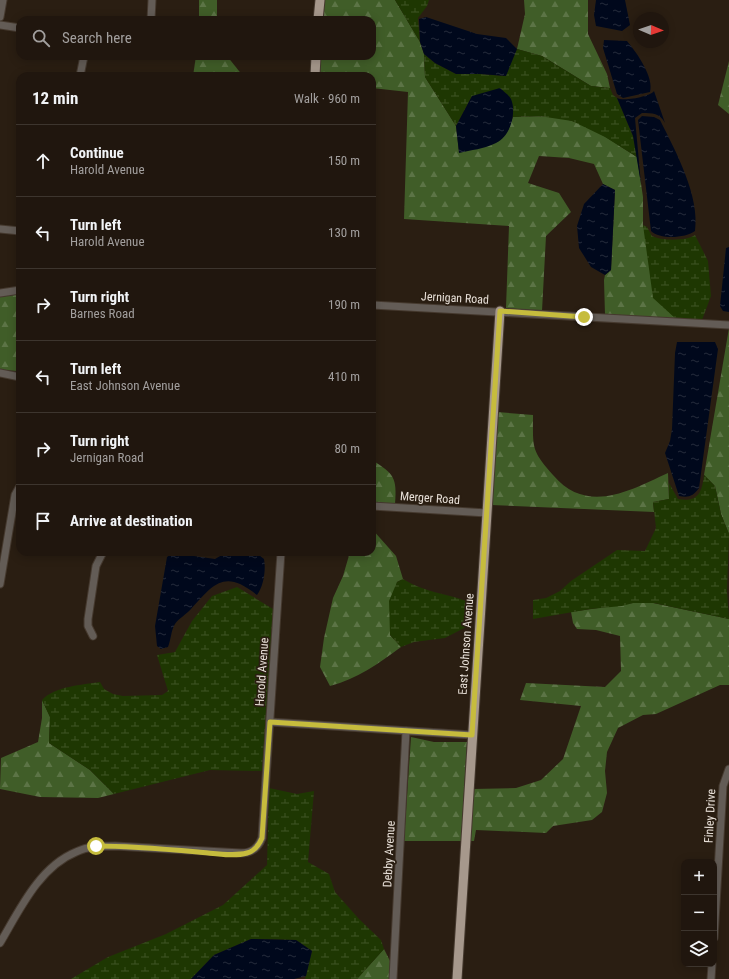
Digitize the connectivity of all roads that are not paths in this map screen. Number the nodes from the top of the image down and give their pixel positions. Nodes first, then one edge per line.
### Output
1 (3, 0) edge
2 (152, 0) edge
3 (320, 0) edge
4 (151, 16) edge
5 (318, 16) edge
6 (0, 17) edge
7 (0, 25) edge
8 (16, 27) edge
9 (83, 60) edge
10 (316, 60) edge
11 (81, 72) edge
12 (315, 72) edge
13 (0, 229) edge
14 (16, 231) edge
15 (16, 291) edge
16 (0, 293) edge
17 (376, 305) edge
18 (500, 311) junction
19 (729, 325) edge
20 (0, 374) edge
21 (16, 376) edge
22 (16, 493) edge
23 (376, 506) edge
24 (486, 513) junction
25 (101, 556) edge
26 (281, 556) edge
27 (0, 584) edge
28 (93, 636) dead end
29 (270, 722) junction
30 (406, 731) junction
31 (472, 735) junction
32 (729, 769) edge
33 (714, 931) edge
34 (0, 943) edge
35 (712, 967) edge
36 (393, 979) edge
37 (457, 979) edge
38 (711, 979) edge

1 - 6 street
2 - 4 street
3 - 5 main road
7 - 8 street
9 - 11 street
10 - 12 main road
13 - 14 street
15 - 16 street
17 - 18 street, Jernigan Road
18 - 19 street, Jernigan Road
18 - 24 main road, East Johnson Avenue
20 - 21 street
22 - 27 street
23 - 24 street, Merger Road
24 - 31 main road, East Johnson Avenue
25 - 28 street
26 - 29 street, Harold Avenue
29 - 30 street
29 - 34 street, Harold Avenue
30 - 31 street
30 - 36 street, Debby Avenue
31 - 37 main road, East Johnson Avenue
32 - 33 street, Finley Drive
35 - 38 street

